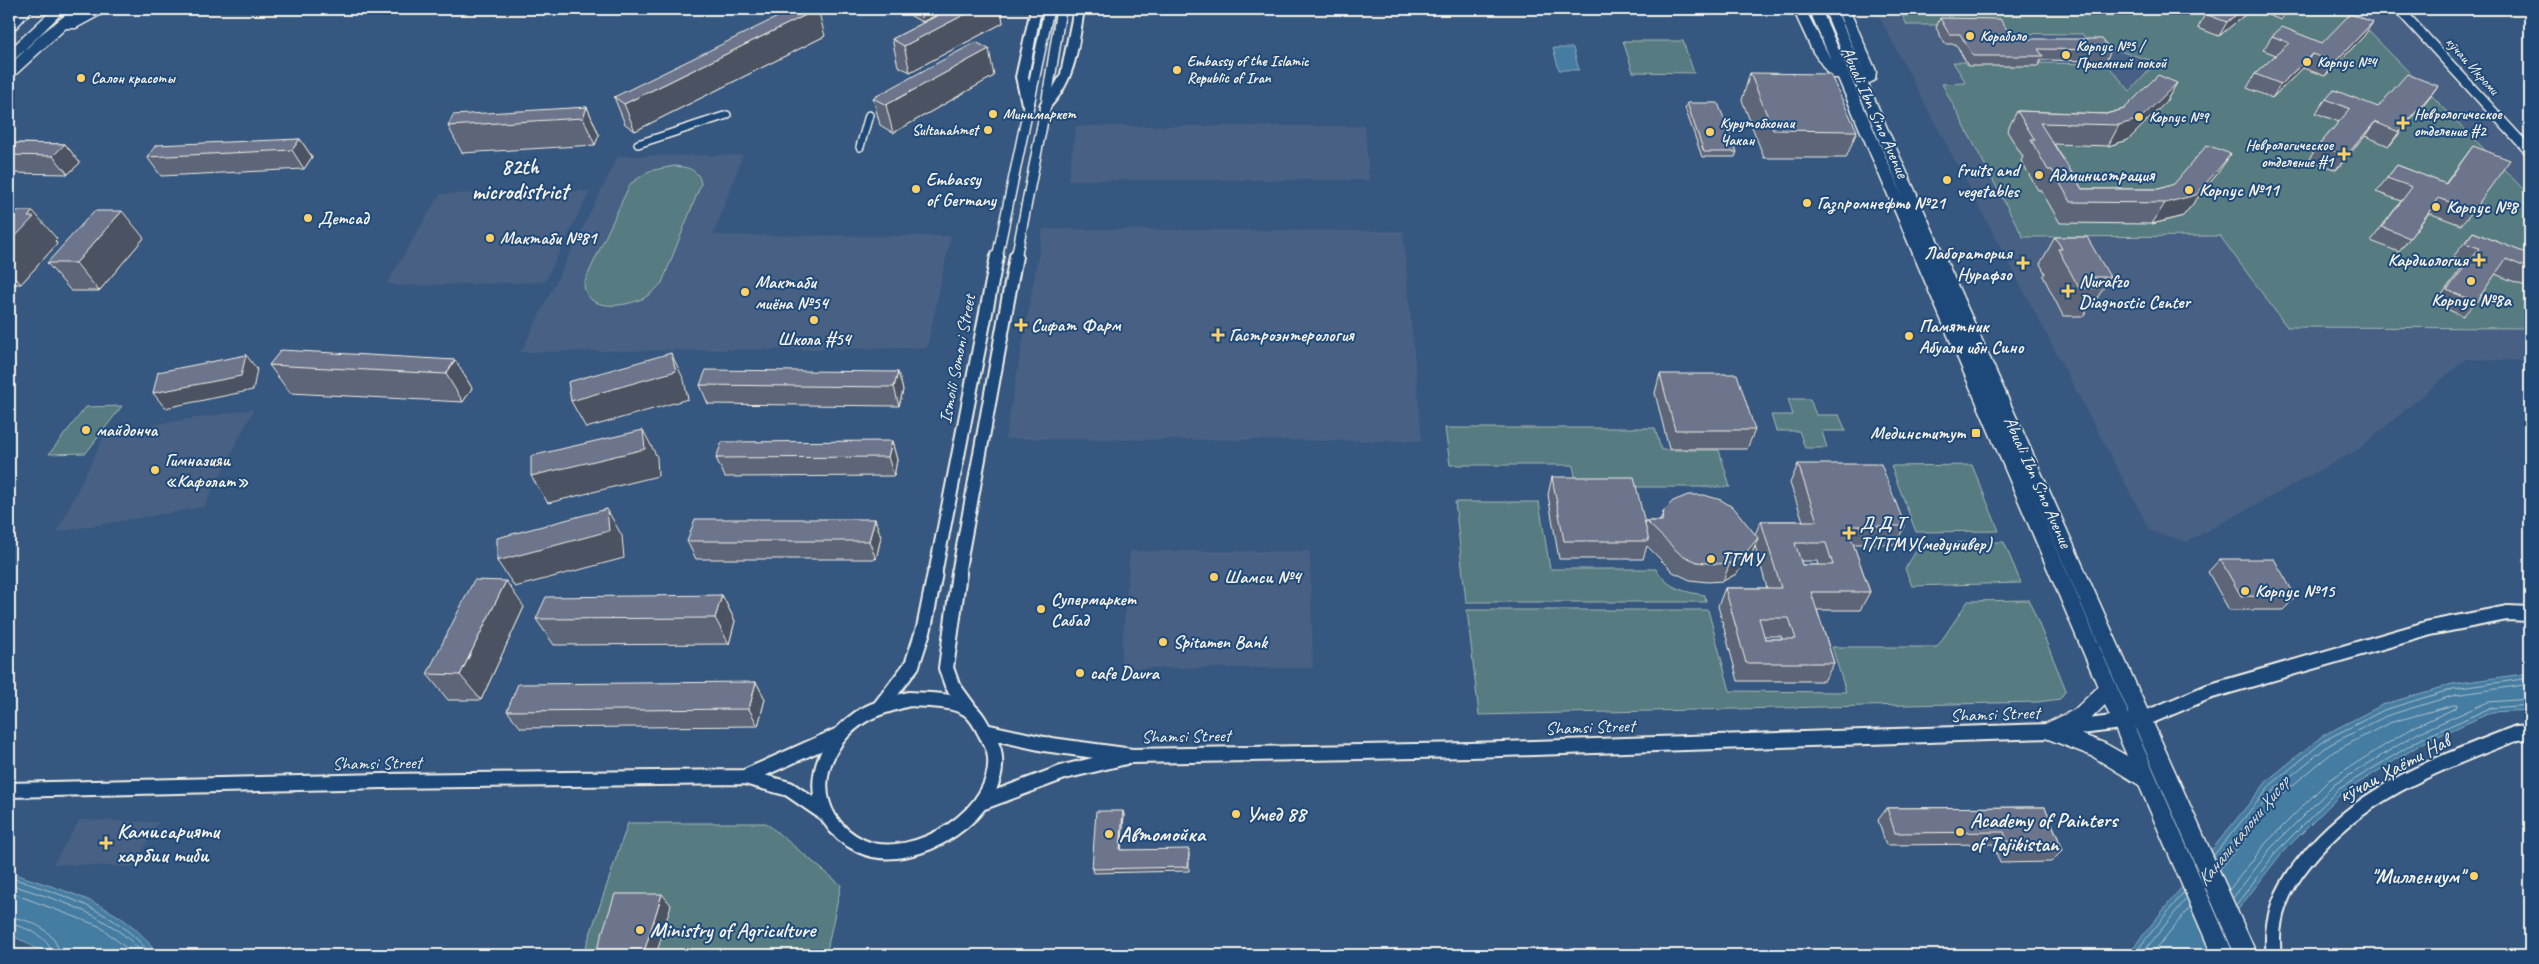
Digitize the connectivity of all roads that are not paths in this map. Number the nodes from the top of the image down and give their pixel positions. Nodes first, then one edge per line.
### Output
1 (26, 9) edge
2 (46, 9) edge
3 (60, 9) edge
4 (81, 9) edge
5 (104, 9) edge
6 (1036, 9) edge
7 (1049, 9) edge
8 (1062, 9) edge
9 (1079, 9) edge
10 (1799, 9) edge
11 (1815, 9) edge
12 (1830, 9) edge
13 (1843, 9) edge
14 (2399, 9) edge
15 (1045, 26) junction
16 (9, 27) edge
17 (1058, 27) junction
18 (46, 38) junction
19 (9, 43) edge
20 (9, 57) edge
21 (9, 73) edge
22 (1848, 89) junction
23 (1866, 90) junction
24 (1028, 104) junction
25 (1046, 105) junction
26 (727, 115) dead end
27 (869, 115) dead end
28 (638, 144) dead end
29 (2526, 144) edge
30 (860, 147) dead end
31 (2530, 152) edge
32 (1004, 217) junction
33 (1024, 217) junction
34 (2530, 614) edge
35 (2108, 689) junction
36 (880, 707) junction
37 (970, 710) junction
38 (2144, 719) junction
39 (2124, 723) junction
40 (985, 731) junction
41 (2050, 731) junction
42 (2530, 732) edge
43 (841, 734) junction
44 (1132, 756) junction
45 (745, 777) junction
46 (2151, 788) junction
47 (9, 790) edge
48 (981, 803) junction
49 (824, 813) junction
50 (2223, 955) edge
51 (2246, 955) edge
52 (2274, 955) edge

1 - 16 main road
2 - 19 main road
3 - 20 main road
4 - 18 main road
5 - 18 main road
6 - 24 street
7 - 15 street, Ismoili Somoni Street
8 - 17 street
9 - 25 street
10 - 22 main road
11 - 22 main road, Abuali Ibn Sino Avenue
12 - 23 main road, Abuali Ibn Sino Avenue
13 - 23 main road
14 - 29 street, кӯчаи Икроми
15 - 17 street
15 - 24 street, Ismoili Somoni Street
17 - 25 street
18 - 21 main road
22 - 35 main road, Abuali Ibn Sino Avenue
23 - 38 main road, Abuali Ibn Sino Avenue
24 - 32 street, Ismoili Somoni Street
25 - 33 street
26 - 28 street
27 - 30 street
29 - 31 street, кӯчаи Икроми
32 - 33 street
32 - 36 street, Ismoili Somoni Street
33 - 37 street
34 - 38 street, Shamsi Street
35 - 39 main road, Abuali Ibn Sino Avenue
35 - 41 main road
36 - 37 street, Shamsi Street
36 - 43 street, Shamsi Street
37 - 40 street, Shamsi Street
38 - 39 street, Shamsi Street
38 - 51 main road, Abuali Ibn Sino Avenue
39 - 41 street, Shamsi Street
39 - 46 main road, Abuali Ibn Sino Avenue
40 - 44 street, Shamsi Street
40 - 48 street, Shamsi Street
41 - 44 street, Shamsi Street
41 - 46 main road
42 - 52 street, кӯчаи Ҳаёти Нав
43 - 45 street, Shamsi Street
43 - 49 street, Shamsi Street
44 - 48 street, Shamsi Street
45 - 47 street, Shamsi Street
45 - 49 street, Shamsi Street
46 - 50 main road, Abuali Ibn Sino Avenue
48 - 49 street, Shamsi Street

